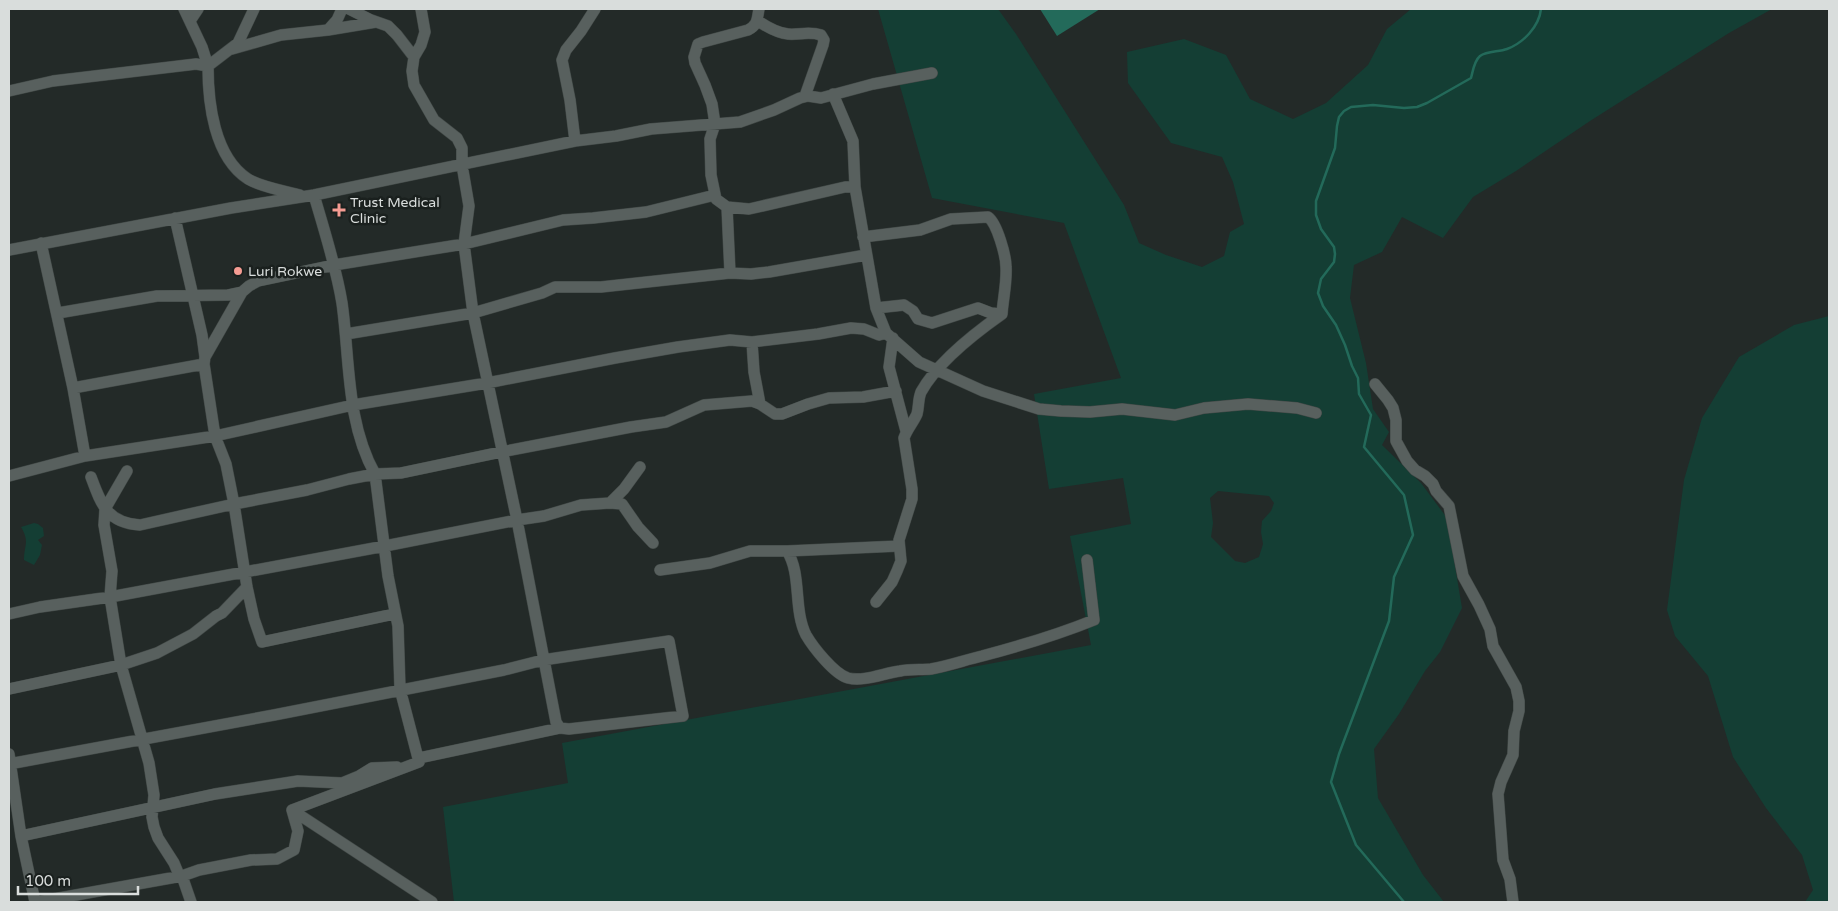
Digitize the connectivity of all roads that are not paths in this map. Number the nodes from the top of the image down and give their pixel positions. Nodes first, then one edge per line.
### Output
1 (184, 9) edge
2 (198, 9) edge
3 (254, 9) edge
4 (342, 9) edge
5 (350, 9) edge
6 (421, 9) edge
7 (595, 9) edge
8 (759, 9) edge
9 (190, 21) junction
10 (758, 21) junction
11 (376, 22) junction
12 (328, 30) junction
13 (230, 49) junction
14 (414, 57) junction
15 (208, 66) junction
16 (932, 73) dead end
17 (9, 91) edge
18 (833, 94) junction
19 (805, 96) junction
20 (715, 124) junction
21 (694, 126) junction
22 (710, 139) junction
23 (575, 141) junction
24 (462, 164) junction
25 (854, 187) junction
26 (715, 195) junction
27 (309, 196) junction
28 (727, 208) junction
29 (174, 218) junction
30 (863, 237) junction
31 (41, 244) junction
32 (464, 244) junction
33 (9, 250) edge
34 (866, 255) junction
35 (334, 265) junction
36 (730, 273) junction
37 (242, 292) junction
38 (192, 296) junction
39 (876, 308) junction
40 (58, 313) junction
41 (473, 313) junction
42 (1002, 314) junction
43 (346, 334) junction
44 (890, 335) junction
45 (752, 342) junction
46 (205, 361) junction
47 (936, 371) junction
48 (487, 383) junction
49 (1374, 384) dead end
50 (73, 388) junction
51 (896, 391) junction
52 (760, 404) junction
53 (353, 406) junction
54 (1316, 413) dead end
55 (906, 431) junction
56 (215, 436) junction
57 (501, 452) junction
58 (85, 456) junction
59 (640, 467) dead end
60 (127, 471) dead end
61 (375, 474) junction
62 (9, 476) edge
63 (92, 477) dead end
64 (610, 503) junction
65 (234, 504) junction
66 (105, 510) junction
67 (516, 520) junction
68 (653, 543) dead end
69 (385, 546) junction
70 (899, 546) junction
71 (787, 551) junction
72 (1087, 560) dead end
73 (660, 570) dead end
74 (245, 572) junction
75 (247, 587) junction
76 (110, 597) junction
77 (876, 602) dead end
78 (9, 614) edge
79 (394, 614) junction
80 (543, 660) junction
81 (121, 665) junction
82 (9, 689) edge
83 (400, 690) junction
84 (560, 728) junction
85 (143, 739) junction
86 (9, 760) edge
87 (419, 760) junction
88 (153, 806) junction
89 (292, 810) junction
90 (21, 836) junction
91 (182, 876) junction
92 (36, 902) edge
93 (191, 902) edge
94 (432, 902) edge
95 (1513, 902) edge

1 - 9 street
2 - 9 street
3 - 13 street
4 - 12 street
5 - 11 street
6 - 14 street
7 - 23 street
8 - 10 street
9 - 15 street
10 - 19 street
10 - 20 street
11 - 12 street
11 - 14 street
12 - 13 street
13 - 15 street
14 - 24 street
15 - 17 street
15 - 27 street
16 - 18 street
18 - 19 street
18 - 25 street
19 - 20 street
20 - 21 street
20 - 22 street
21 - 22 street
21 - 23 street
22 - 26 street
23 - 24 street
24 - 27 street
24 - 32 street
25 - 28 street
25 - 30 street
26 - 28 street
26 - 32 street
27 - 29 street
27 - 35 street
28 - 36 street
29 - 31 street
29 - 38 street
30 - 34 street
30 - 42 street
31 - 33 street
31 - 40 street
32 - 35 street
32 - 41 street
34 - 36 street
34 - 39 street
35 - 37 street
35 - 43 street
36 - 41 street
37 - 38 street
37 - 46 street
38 - 40 street
38 - 46 street
39 - 42 street
39 - 44 street
40 - 50 street
41 - 43 street
41 - 48 street
42 - 47 street
43 - 53 street
44 - 45 street
44 - 47 street
44 - 51 street
45 - 48 street
45 - 52 street
46 - 50 street
46 - 56 street
47 - 54 street
47 - 55 street
48 - 53 street
48 - 57 street
49 - 95 street
50 - 58 street
51 - 52 street
51 - 55 street
52 - 57 street
53 - 56 street
53 - 61 street
55 - 70 street
56 - 58 street
56 - 65 street
57 - 61 street
57 - 67 street
58 - 62 street
59 - 64 street
60 - 66 street
61 - 65 street
61 - 69 street
63 - 66 street
64 - 67 street
64 - 68 street
65 - 66 street
65 - 74 street
66 - 76 street
67 - 69 street
67 - 80 street
69 - 74 street
69 - 79 street
70 - 71 street
70 - 77 street
71 - 72 street
71 - 73 street
74 - 75 street
74 - 76 street
75 - 79 street
75 - 81 street
76 - 78 street
76 - 81 street
79 - 83 street
80 - 83 street
80 - 84 street
80 - 84 street
81 - 82 street
81 - 85 street
83 - 85 street
83 - 87 street
84 - 87 street
85 - 86 street
85 - 88 street
86 - 90 street
87 - 88 street
87 - 89 street
88 - 90 street
88 - 91 street
89 - 91 street
89 - 94 street
90 - 92 street
91 - 92 street
91 - 93 street

